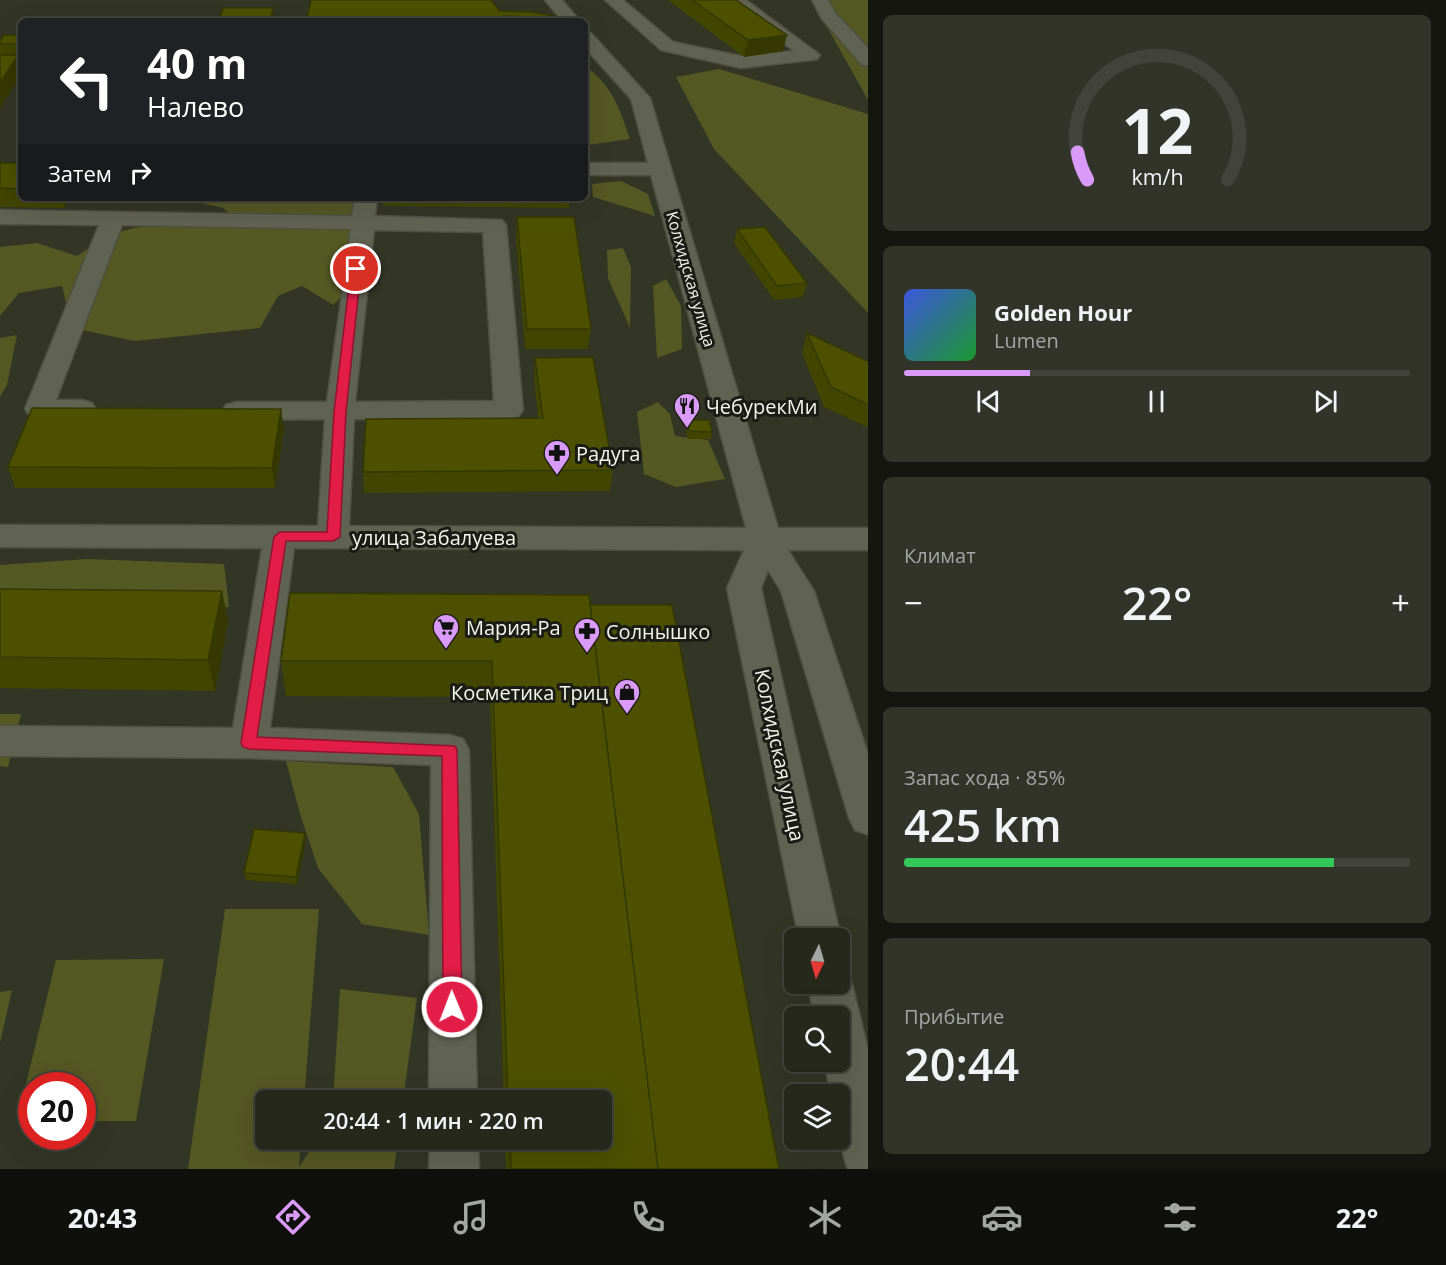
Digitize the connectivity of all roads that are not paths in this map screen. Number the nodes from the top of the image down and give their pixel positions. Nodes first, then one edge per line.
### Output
1 (553, 0) edge
2 (613, 0) edge
3 (735, 0) edge
4 (820, 0) edge
5 (568, 18) edge
6 (589, 46) edge
7 (868, 61) edge
8 (588, 169) edge
9 (660, 169) junction
10 (364, 210) edge
11 (0, 216) edge
12 (113, 218) junction
13 (109, 410) edge
14 (213, 411) edge
15 (340, 412) junction
16 (0, 536) edge
17 (280, 537) junction
18 (333, 537) junction
19 (765, 538) junction
20 (868, 539) edge
21 (0, 741) edge
22 (249, 743) junction
23 (859, 746) edge
24 (868, 818) edge
25 (818, 928) edge
26 (849, 1072) edge
27 (453, 1090) edge
28 (454, 1150) edge
29 (868, 1161) edge
30 (454, 1169) edge

1 - 5 street
2 - 3 street
4 - 7 street
6 - 9 street, Колхидская улица
8 - 9 street
9 - 19 street, Колхидская улица
10 - 12 street
10 - 15 street
10 - 15 street
11 - 12 street
12 - 13 street
14 - 15 street
15 - 18 street
16 - 17 street, улица Забалуева
17 - 18 street, улица Забалуева
17 - 22 street
18 - 19 street, улица Забалуева
19 - 20 street, улица Забалуева
19 - 23 street, Колхидская улица
19 - 25 street, Колхидская улица
21 - 22 street
22 - 27 street
23 - 24 street, Колхидская улица
26 - 29 street
28 - 30 street

